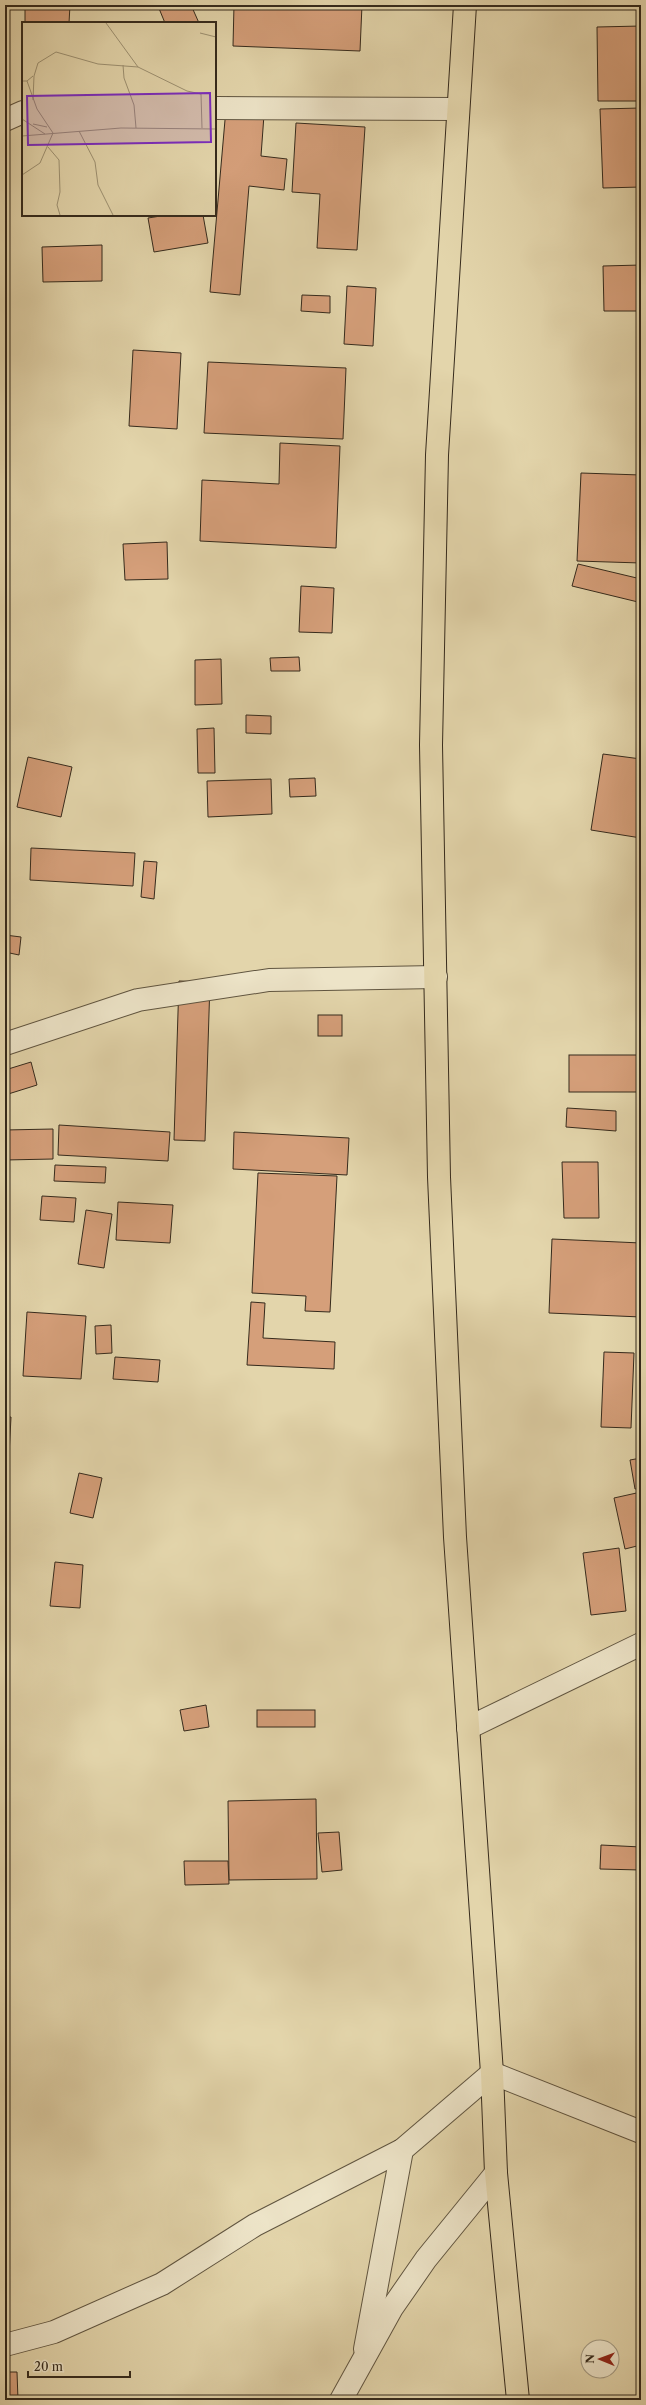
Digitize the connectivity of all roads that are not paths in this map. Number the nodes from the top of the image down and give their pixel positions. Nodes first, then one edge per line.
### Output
1 (465, 5) edge
2 (216, 108) edge
3 (457, 109) junction
4 (22, 112) edge
5 (5, 120) edge
6 (436, 977) junction
7 (5, 1044) edge
8 (641, 1644) edge
9 (468, 1728) junction
10 (492, 2073) junction
11 (641, 2132) edge
12 (402, 2150) junction
13 (496, 2173) junction
14 (5, 2331) edge
15 (54, 2332) junction
16 (5, 2345) edge
17 (363, 2364) junction
18 (341, 2400) edge
19 (518, 2400) edge

1 - 3 main road
2 - 3 street
3 - 6 main road
4 - 5 street
6 - 7 street
6 - 9 main road
8 - 9 street
9 - 10 main road
10 - 11 street
10 - 12 street
10 - 13 main road
12 - 15 street
12 - 17 street
13 - 17 street
13 - 19 main road
14 - 15 street
15 - 16 street
17 - 18 street

